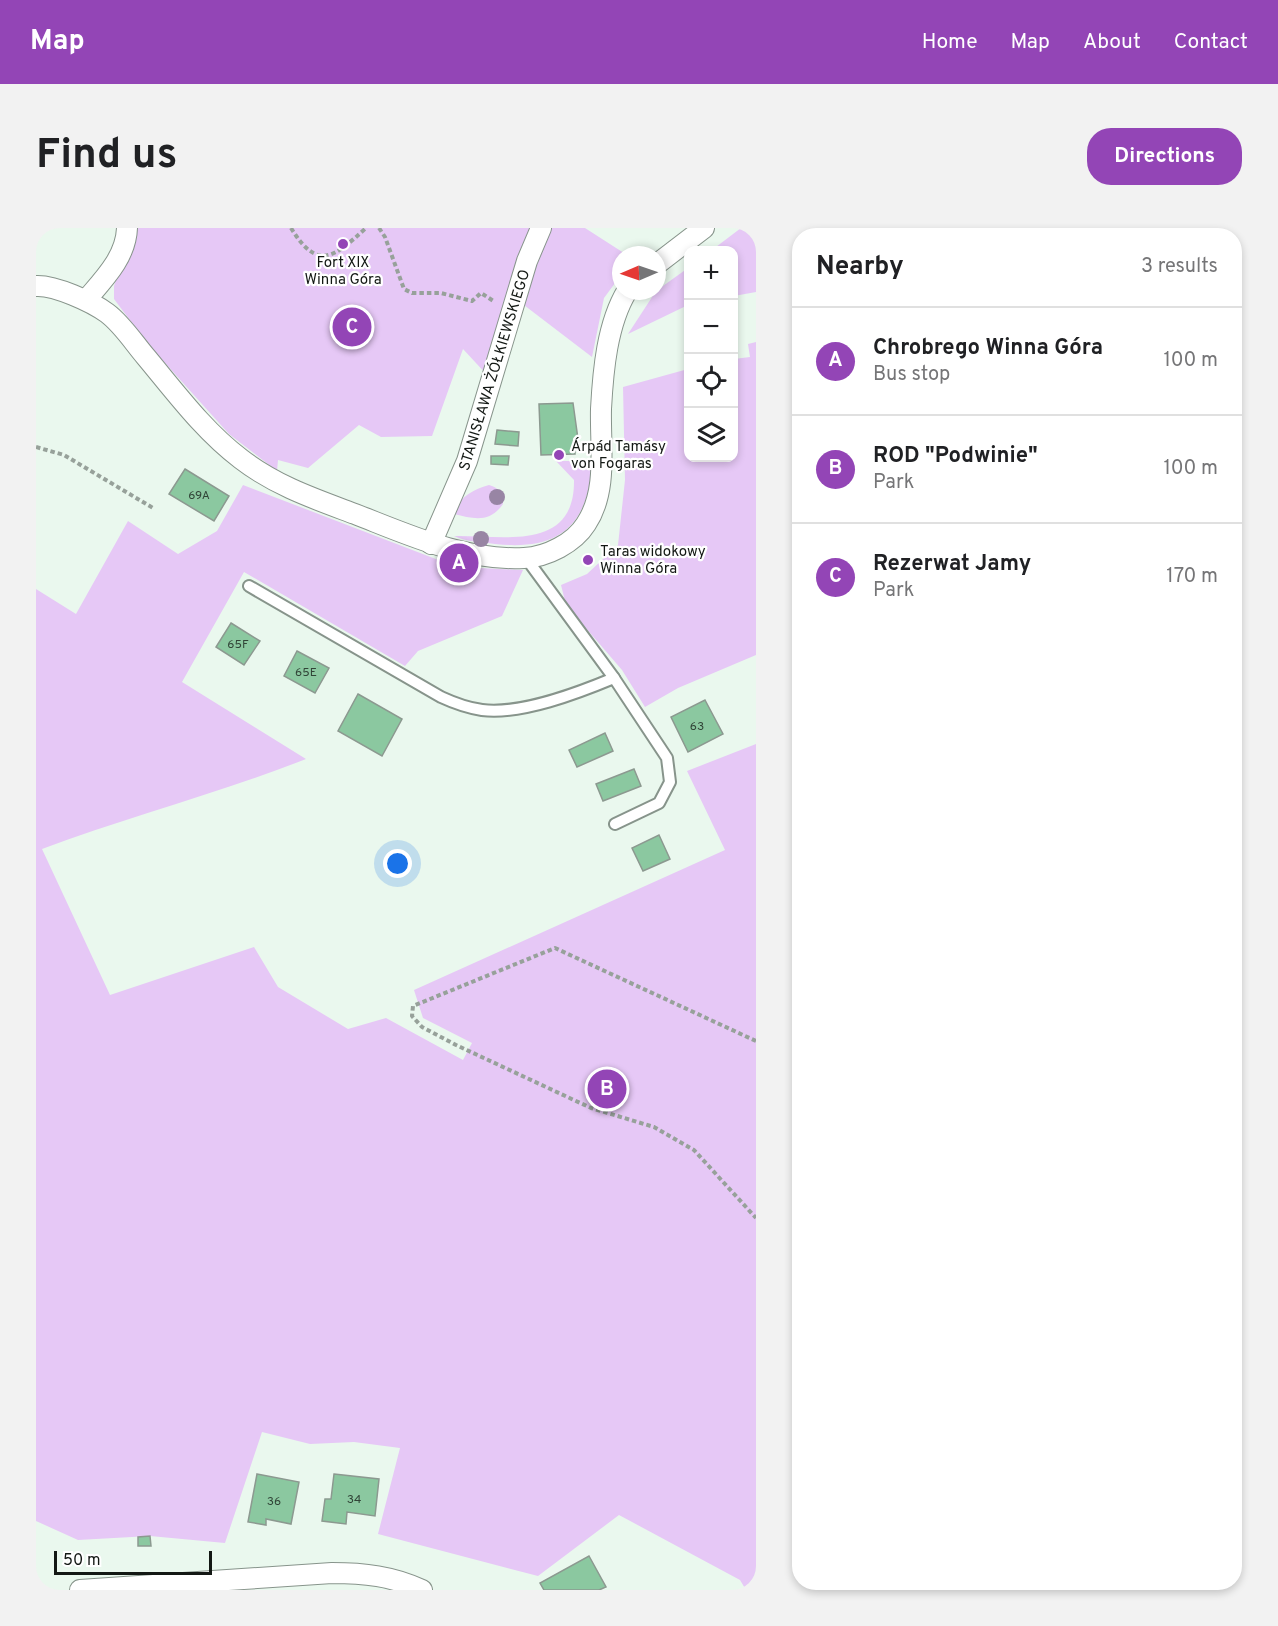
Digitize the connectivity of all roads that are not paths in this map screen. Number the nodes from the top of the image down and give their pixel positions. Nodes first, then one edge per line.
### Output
1 (127, 228) edge
2 (541, 228) edge
3 (704, 228) edge
4 (666, 257) edge
5 (36, 286) edge
6 (86, 300) junction
7 (621, 300) edge
8 (431, 544) junction
9 (526, 558) junction
10 (249, 586) dead end
11 (614, 678) junction
12 (615, 824) dead end
13 (331, 1581) edge
14 (80, 1590) edge
15 (422, 1590) edge

1 - 6 street
2 - 8 street, STANISŁAWA ŻÓŁKIEWSKIEGO
3 - 4 street
5 - 6 street
6 - 8 street
7 - 9 street
8 - 9 street
9 - 11 lane
10 - 11 lane
11 - 12 lane
13 - 14 street
13 - 15 street

